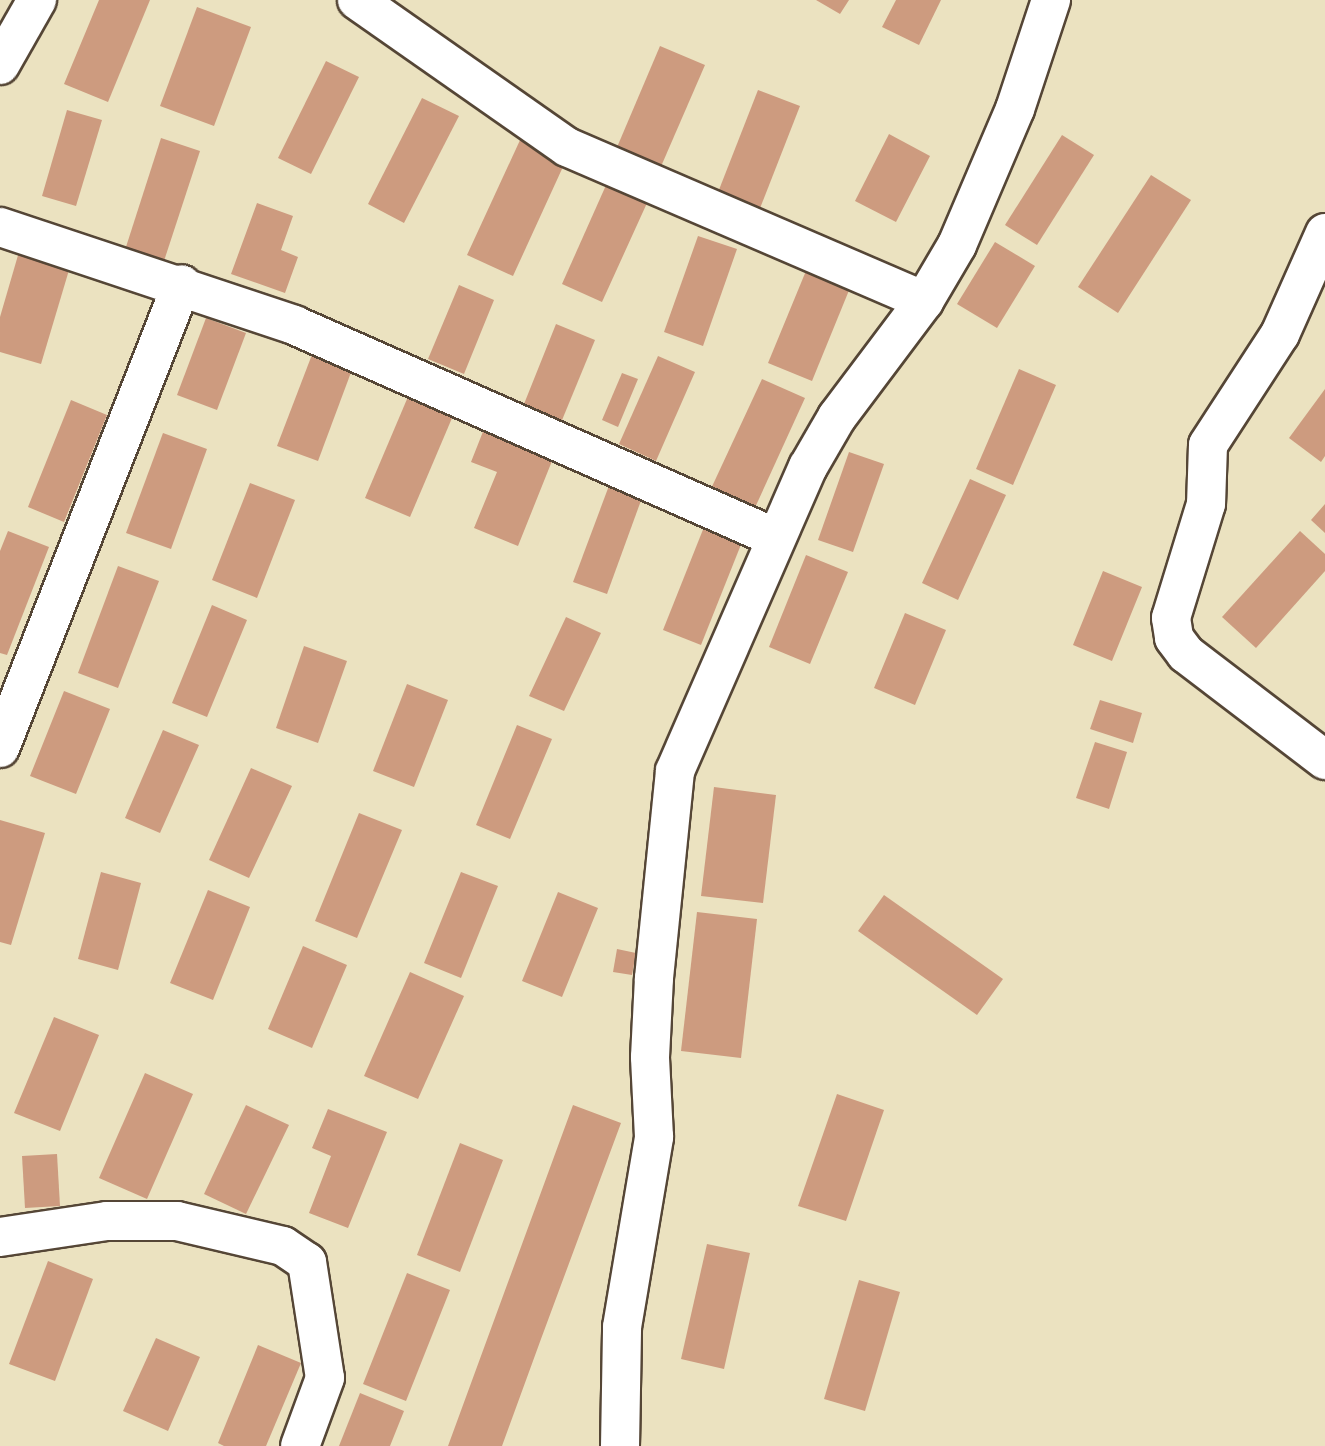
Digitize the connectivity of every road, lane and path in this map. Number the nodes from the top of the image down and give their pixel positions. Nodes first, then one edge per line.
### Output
1 (37, 0) edge
2 (357, 0) edge
3 (1051, 0) edge
4 (0, 65) edge
5 (0, 227) edge
6 (1325, 233) edge
7 (182, 284) junction
8 (924, 301) junction
9 (776, 538) junction
10 (0, 748) edge
11 (1325, 760) edge
12 (0, 1237) edge
13 (300, 1446) edge
14 (620, 1446) edge

1 - 4 street
2 - 8 street
3 - 8 street
5 - 7 street
6 - 11 street
7 - 9 street
7 - 10 street
8 - 9 street
9 - 14 street
12 - 13 street

